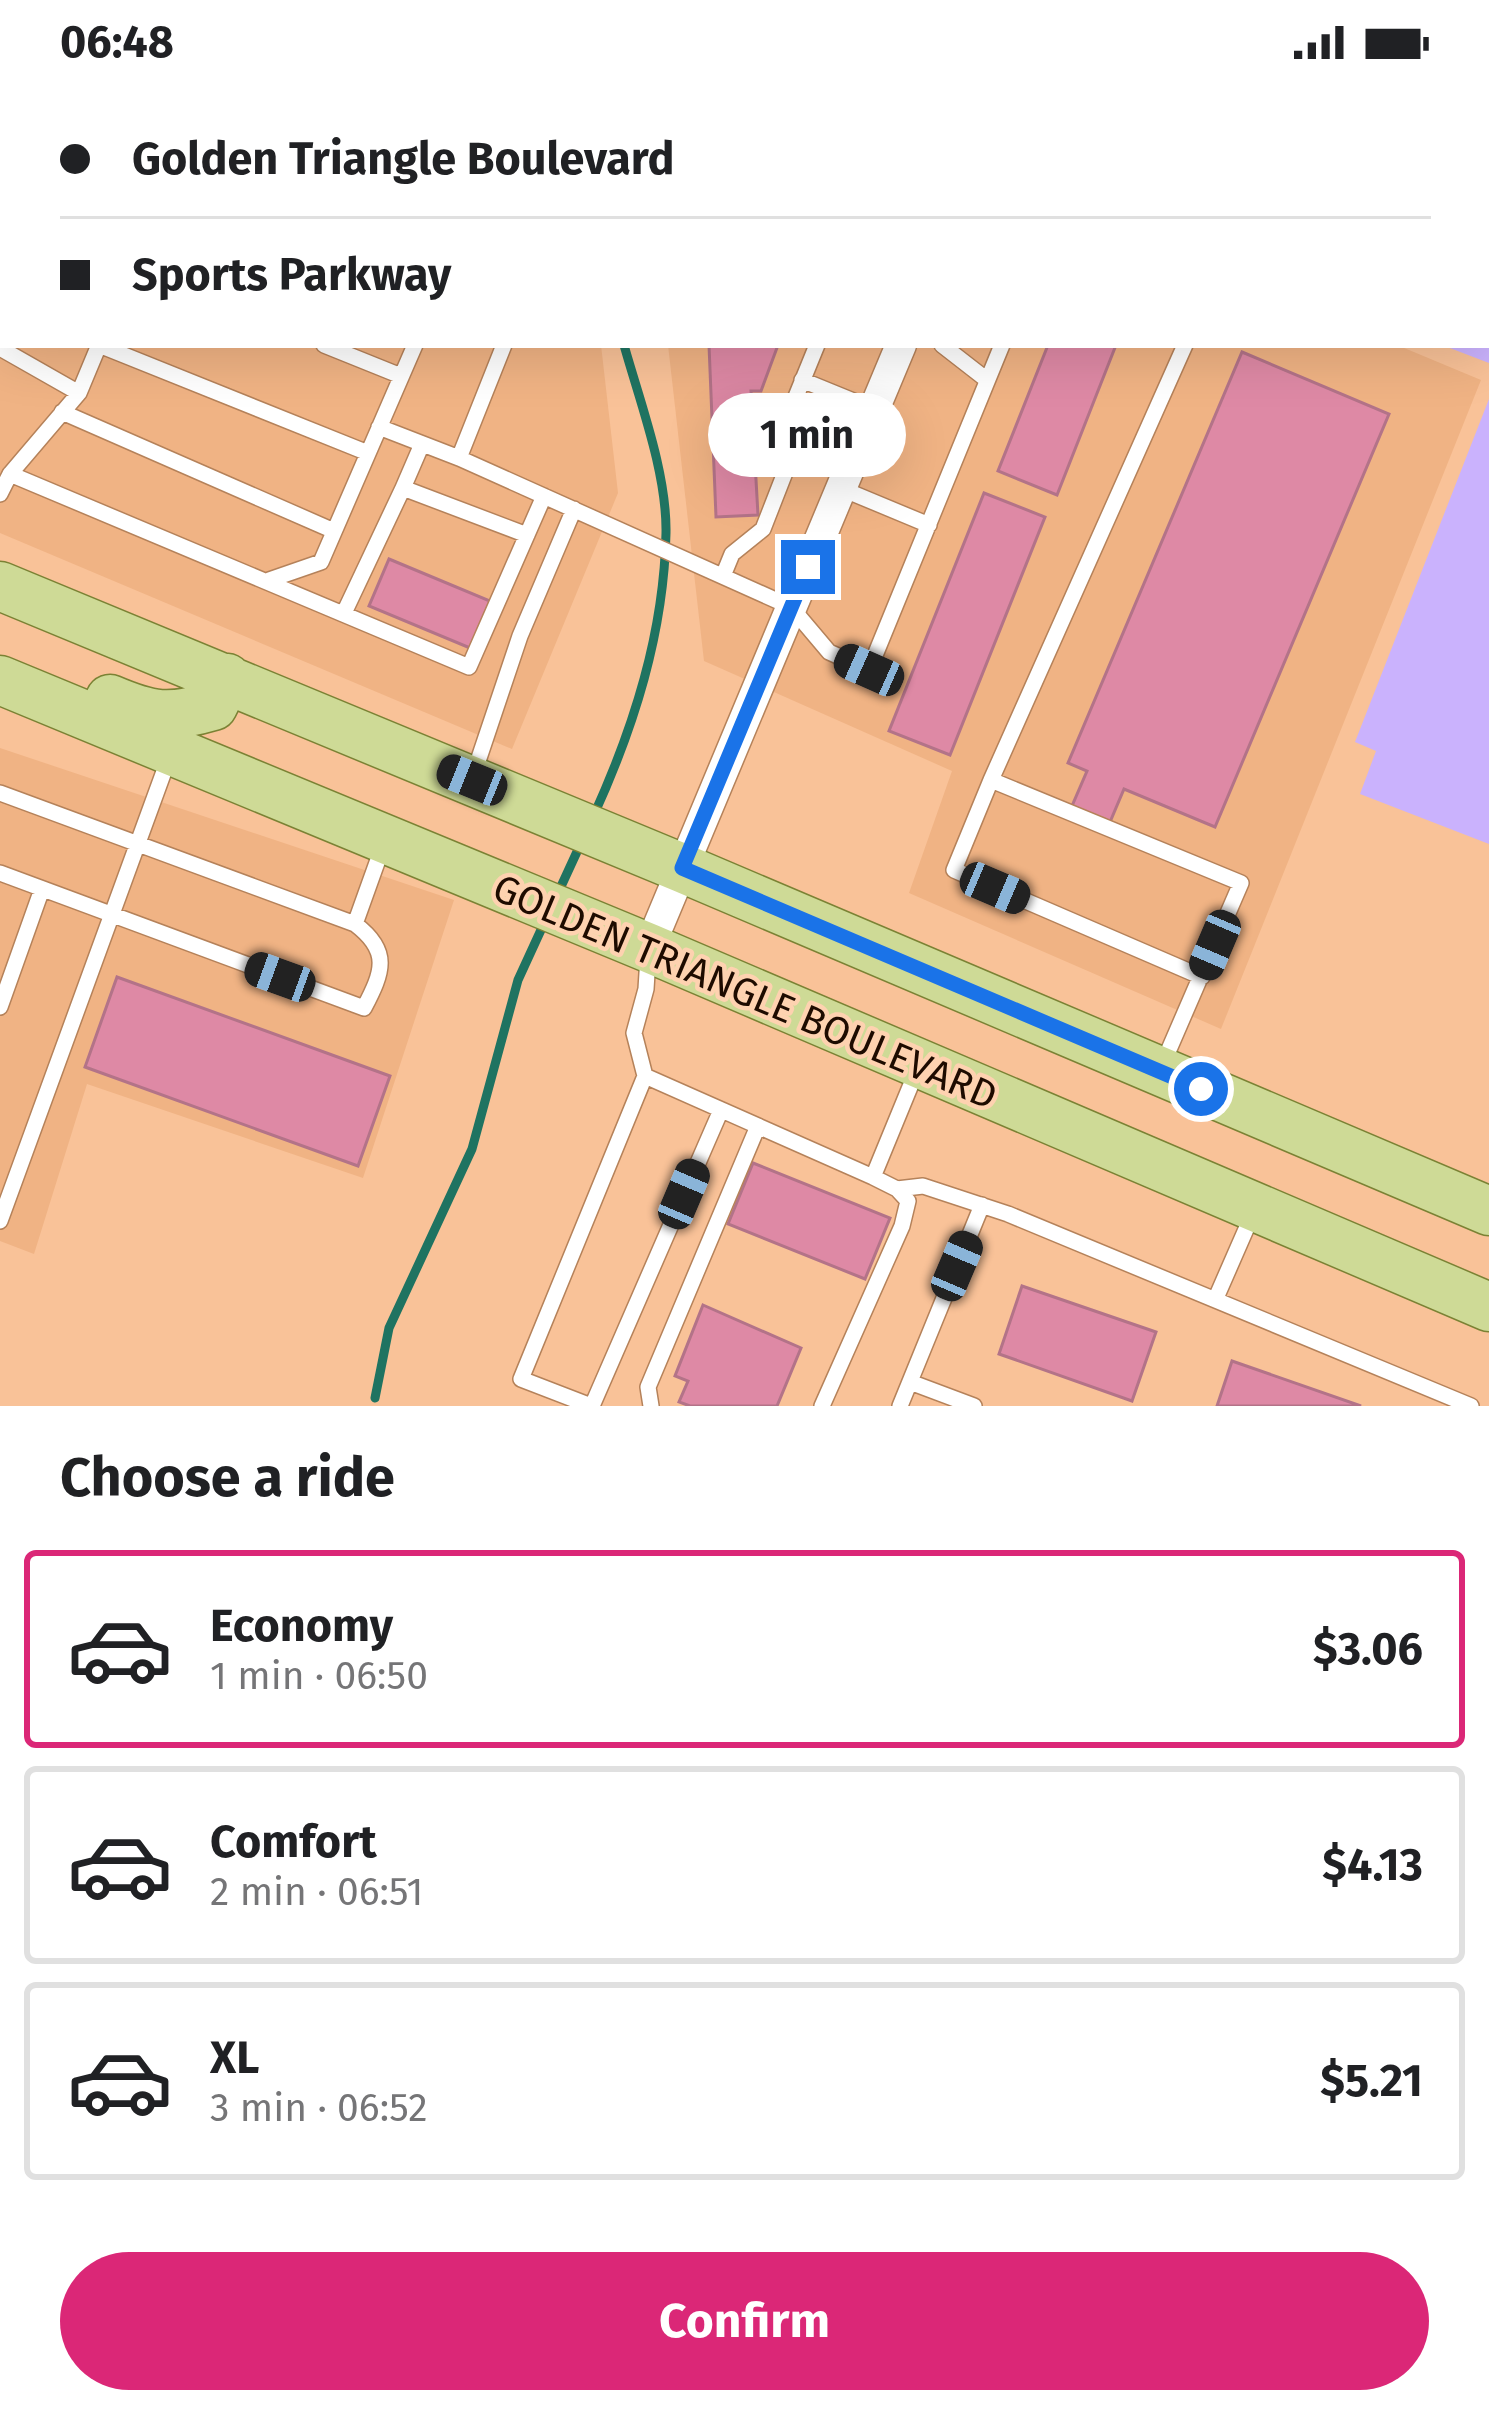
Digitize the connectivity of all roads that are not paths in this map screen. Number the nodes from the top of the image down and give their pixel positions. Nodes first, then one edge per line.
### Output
1 (0, 348) edge
2 (98, 348) edge
3 (106, 348) edge
4 (331, 348) edge
5 (414, 348) edge
6 (503, 348) edge
7 (816, 348) edge
8 (900, 348) edge
9 (946, 348) edge
10 (1001, 348) edge
11 (1184, 348) edge
12 (401, 376) junction
13 (802, 380) junction
14 (987, 380) junction
15 (79, 392) junction
16 (873, 409) junction
17 (62, 412) junction
18 (379, 427) junction
19 (422, 444) junction
20 (368, 453) junction
21 (459, 458) junction
22 (10, 474) junction
23 (403, 488) junction
24 (840, 488) junction
25 (0, 494) edge
26 (544, 496) junction
27 (574, 509) junction
28 (929, 525) junction
29 (334, 530) junction
30 (527, 535) junction
31 (723, 576) junction
32 (269, 580) junction
33 (0, 586) edge
34 (791, 607) junction
35 (344, 613) junction
36 (0, 653) edge
37 (227, 678) junction
38 (0, 680) edge
39 (171, 752) junction
40 (472, 780) junction
41 (991, 781) junction
42 (0, 793) edge
43 (385, 840) junction
44 (137, 844) junction
45 (664, 861) junction
46 (0, 873) edge
47 (42, 889) junction
48 (111, 915) junction
49 (356, 924) junction
50 (628, 940) junction
51 (1202, 976) junction
52 (0, 1007) edge
53 (920, 1064) junction
54 (1160, 1071) junction
55 (645, 1076) junction
56 (721, 1110) junction
57 (758, 1126) junction
58 (873, 1177) junction
59 (897, 1189) junction
60 (982, 1205) junction
61 (1255, 1208) junction
62 (1489, 1211) edge
63 (0, 1221) edge
64 (1216, 1298) junction
65 (1489, 1306) edge
66 (910, 1382) junction
67 (592, 1406) edge
68 (651, 1406) edge
69 (822, 1406) edge
70 (900, 1406) edge
71 (974, 1406) edge
72 (1471, 1406) edge

1 - 15 lane
2 - 15 lane
3 - 20 lane
4 - 12 lane
5 - 12 lane
6 - 21 lane
7 - 13 lane
8 - 16 street
9 - 14 lane
10 - 14 lane
11 - 41 lane
12 - 18 lane
13 - 16 lane
13 - 31 lane
14 - 28 lane
15 - 17 lane
16 - 24 street
17 - 22 lane
17 - 29 lane
18 - 19 lane
18 - 20 lane
19 - 21 lane
19 - 23 lane
20 - 29 lane
21 - 26 lane
22 - 25 lane
22 - 32 lane
23 - 30 lane
23 - 35 lane
24 - 28 lane
24 - 34 street
26 - 27 lane
26 - 30 lane
27 - 31 lane
27 - 40 lane
28 - 34 lane
29 - 32 lane
30 - 35 lane
31 - 34 lane
32 - 35 lane
33 - 37 main road
34 - 45 street
36 - 37 main road
37 - 40 main road
38 - 39 main road, GOLDEN TRIANGLE BOULEVARD
39 - 43 main road, GOLDEN TRIANGLE BOULEVARD
39 - 44 lane
40 - 45 main road
41 - 51 lane
41 - 51 lane
42 - 44 lane
43 - 49 lane
43 - 50 main road, GOLDEN TRIANGLE BOULEVARD
44 - 48 lane
44 - 49 lane
45 - 50 street
45 - 54 main road
46 - 47 lane
47 - 48 lane
47 - 52 lane
48 - 49 lane
48 - 63 lane
50 - 53 main road, GOLDEN TRIANGLE BOULEVARD
50 - 55 lane
51 - 54 lane
53 - 58 lane
53 - 61 main road, GOLDEN TRIANGLE BOULEVARD
54 - 62 main road
55 - 56 lane
55 - 67 lane
56 - 57 lane
56 - 67 lane
57 - 58 lane
57 - 68 lane
58 - 59 lane
59 - 60 lane
59 - 69 lane
60 - 64 lane
60 - 66 lane
61 - 64 lane
61 - 65 main road, GOLDEN TRIANGLE BOULEVARD
64 - 72 lane
66 - 70 lane
66 - 71 lane

